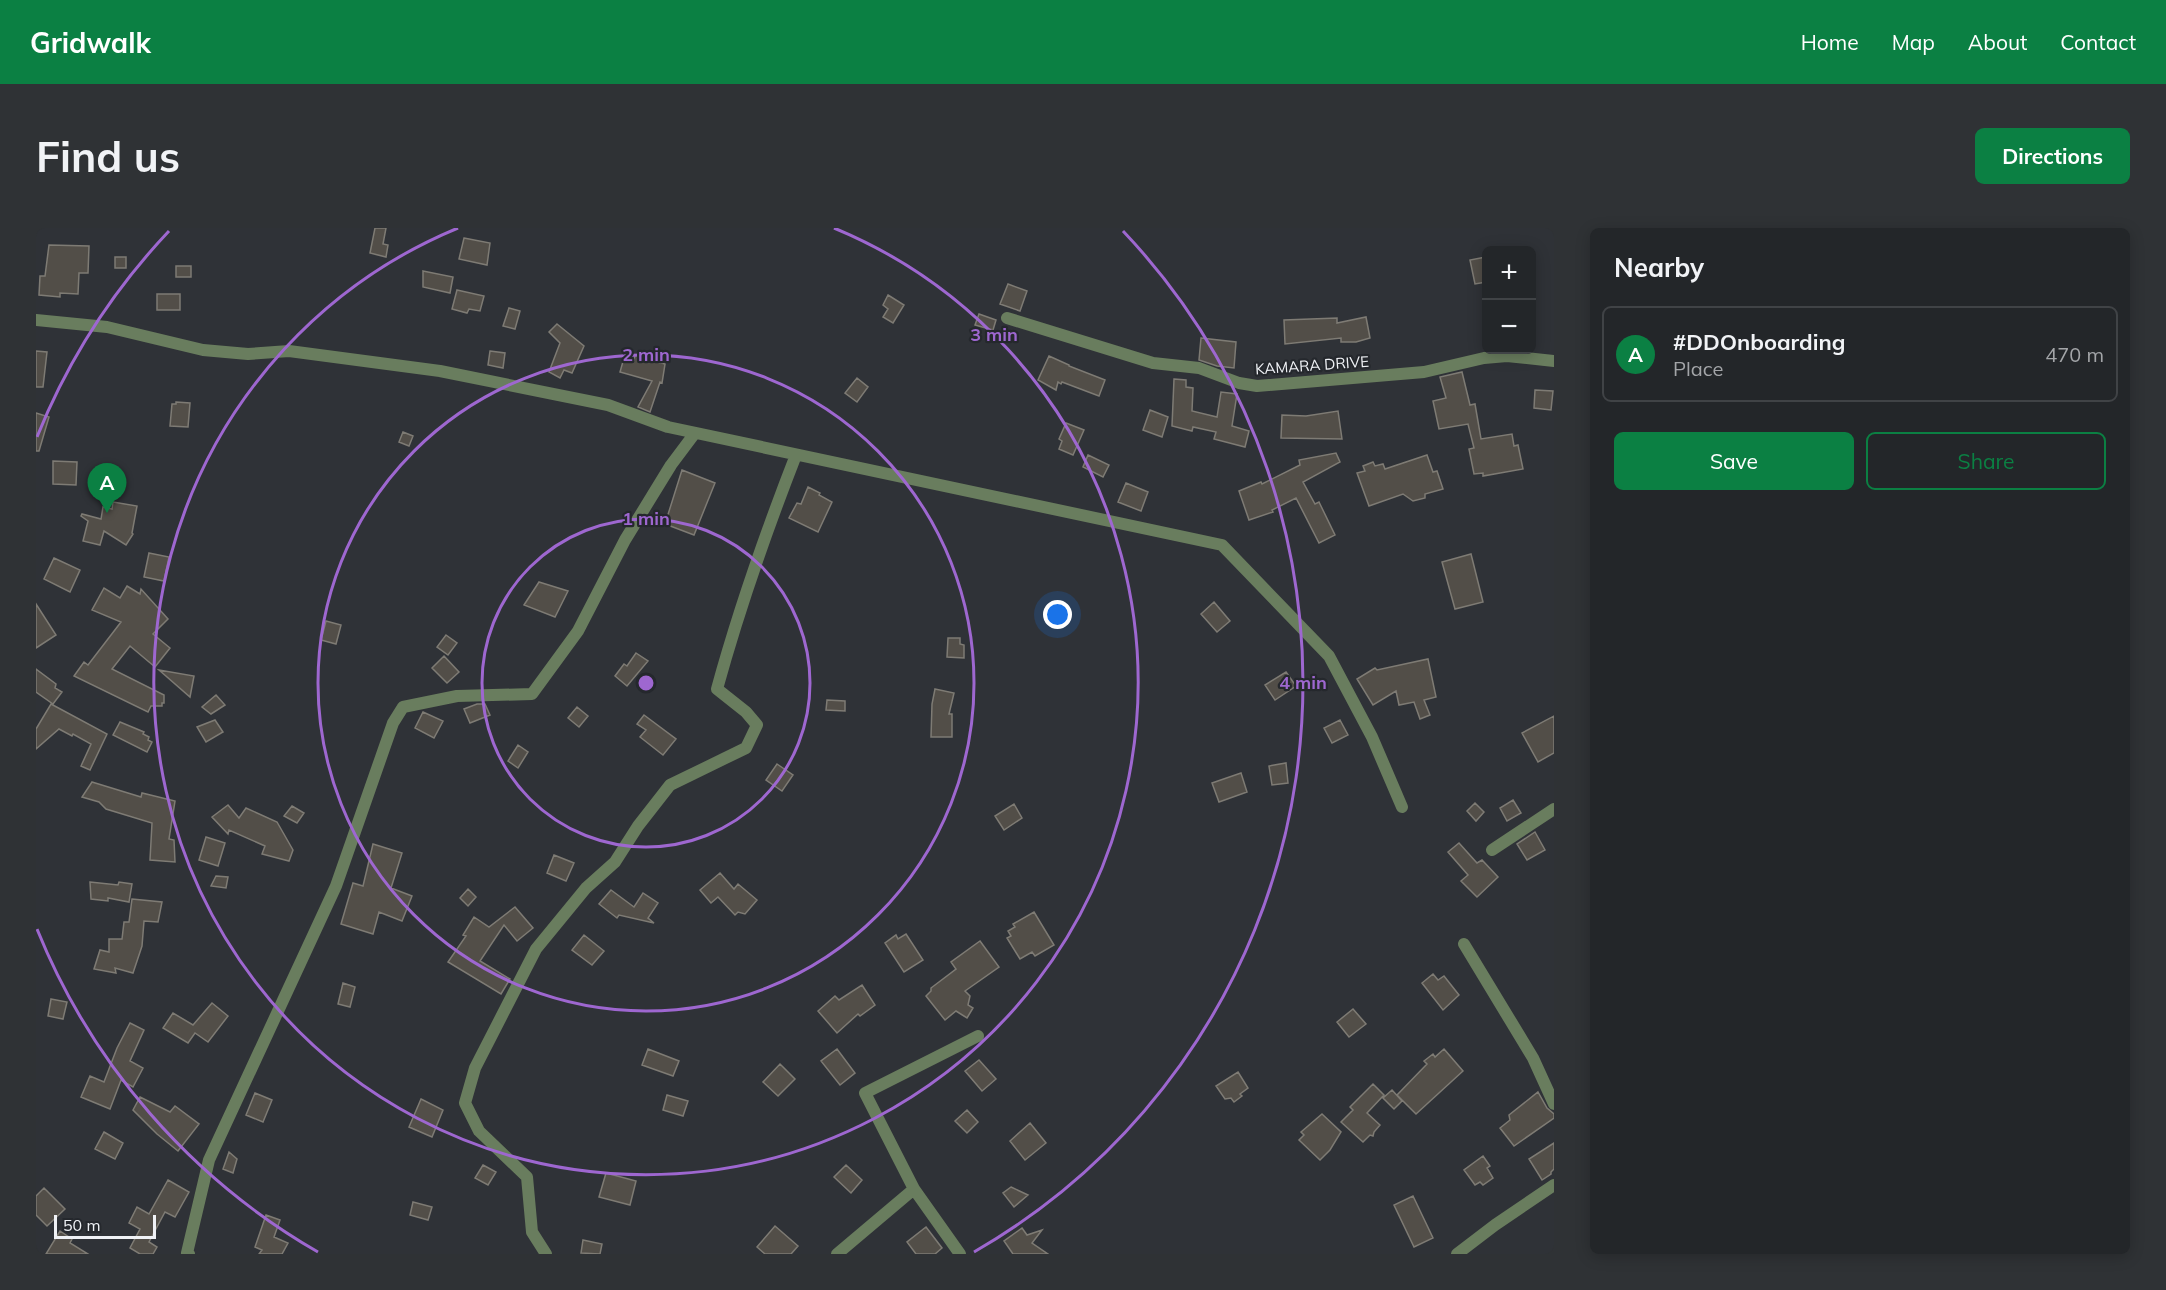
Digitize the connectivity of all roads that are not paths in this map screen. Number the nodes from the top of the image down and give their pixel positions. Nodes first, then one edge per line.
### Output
1 (1007, 318) dead end
2 (36, 320) edge
3 (1554, 361) edge
4 (695, 433) junction
5 (796, 455) junction
6 (1402, 807) dead end
7 (1554, 809) edge
8 (1492, 850) dead end
9 (1464, 944) dead end
10 (978, 1036) dead end
11 (1554, 1104) edge
12 (1554, 1185) edge
13 (914, 1189) junction
14 (189, 1254) edge
15 (546, 1254) edge
16 (837, 1254) edge
17 (960, 1254) edge
18 (1457, 1254) edge

1 - 3 street, KAMARA DRIVE
2 - 4 street
4 - 5 street
4 - 14 street
5 - 6 street
5 - 15 street
7 - 8 street
9 - 11 street
10 - 13 street
12 - 18 street
13 - 16 street
13 - 17 street

